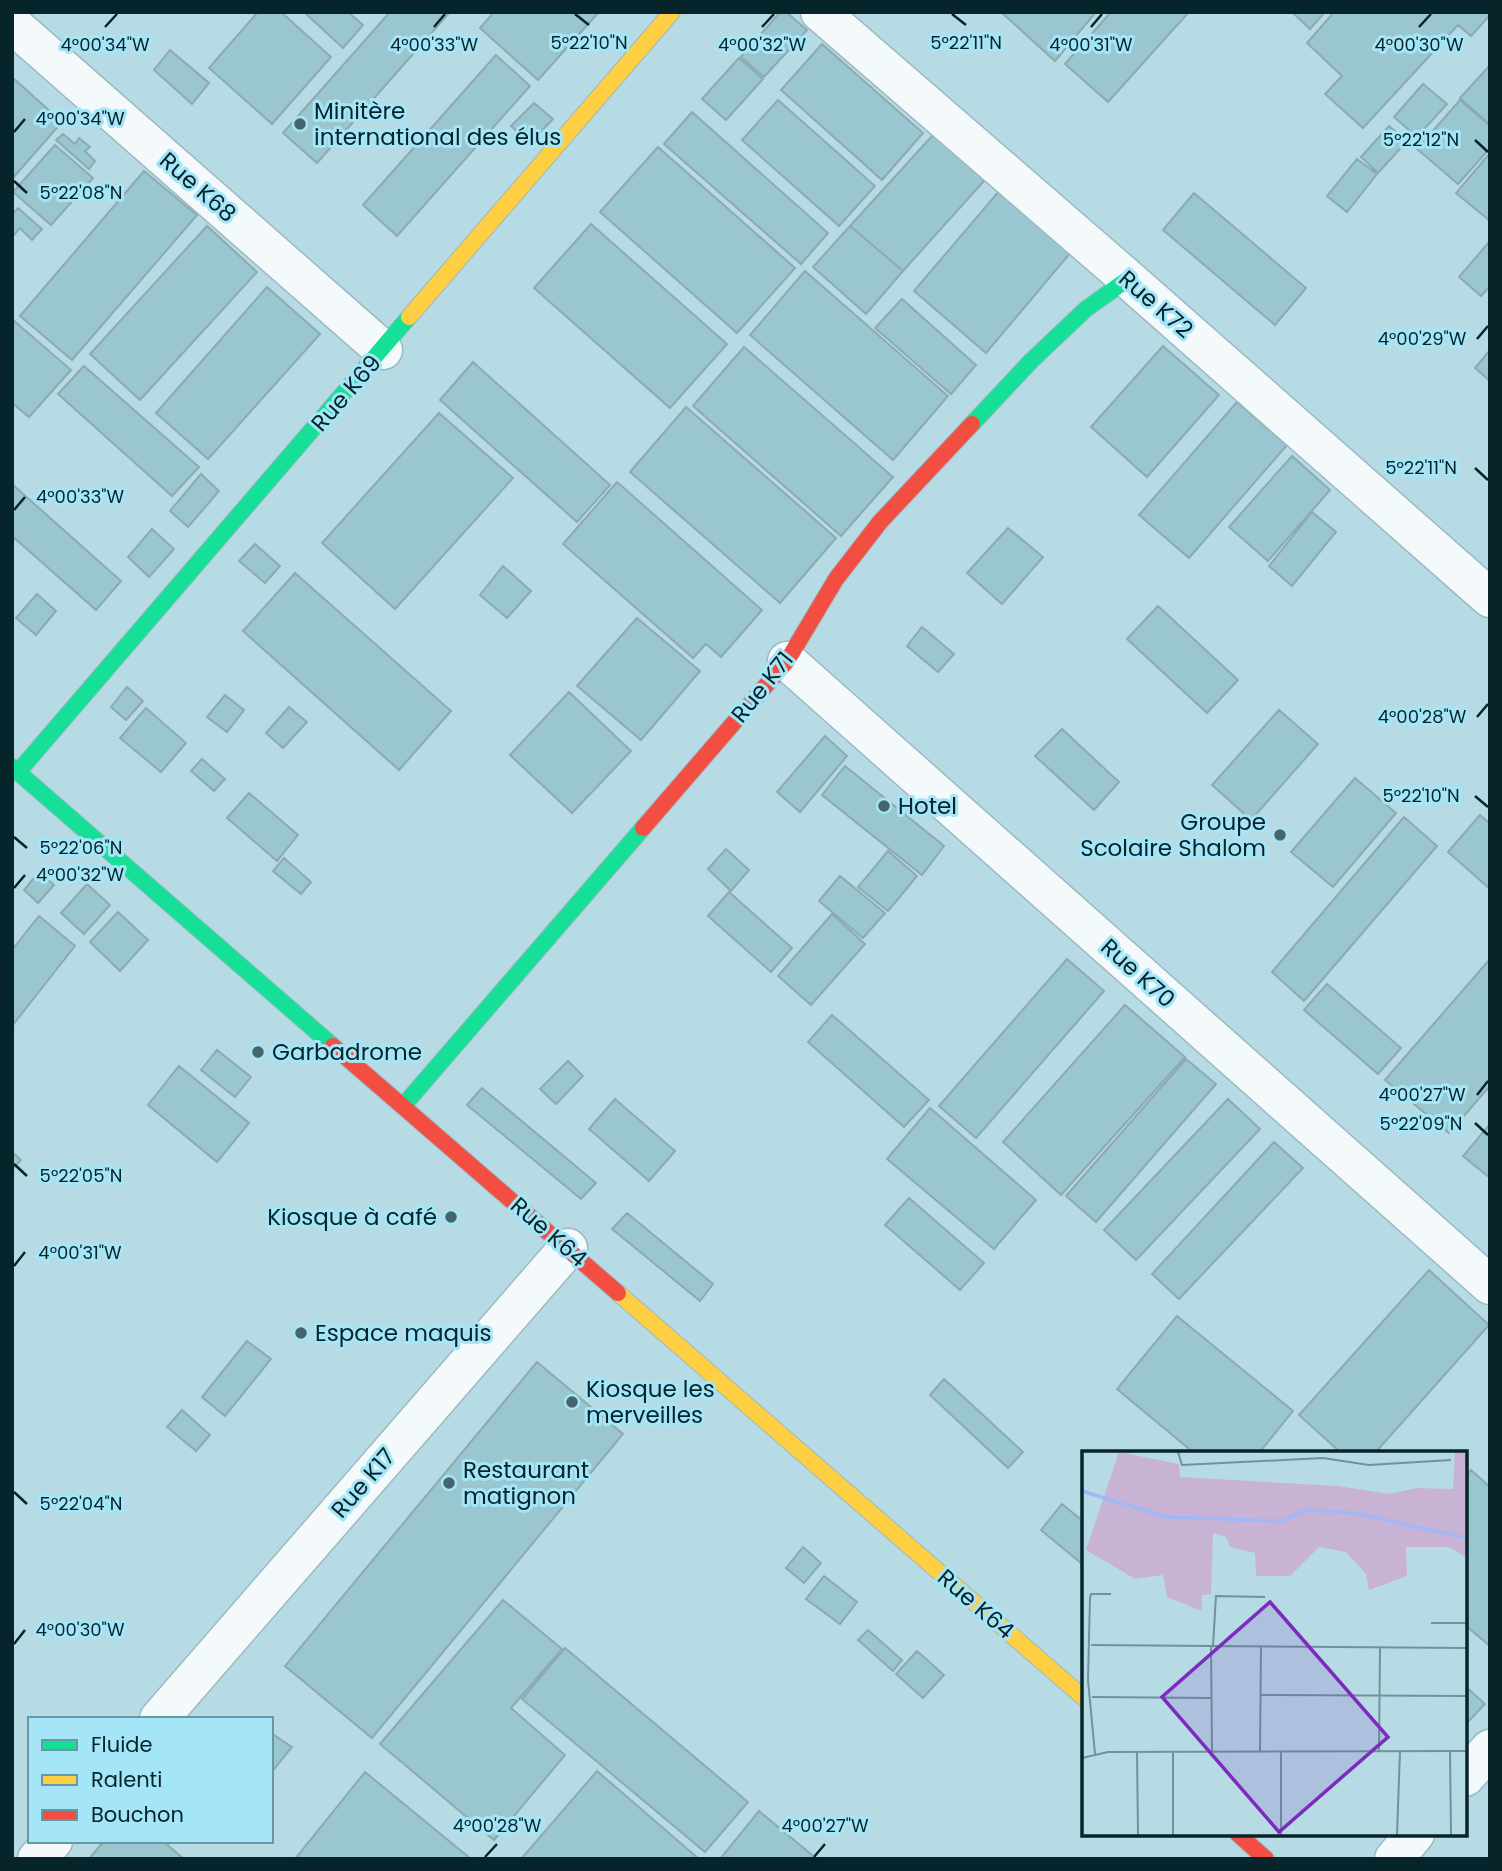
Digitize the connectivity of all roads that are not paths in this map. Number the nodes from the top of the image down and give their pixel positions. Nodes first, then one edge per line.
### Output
1 (672, 12) edge
2 (820, 12) edge
3 (12, 24) edge
4 (1128, 279) junction
5 (383, 350) junction
6 (1490, 598) edge
7 (787, 661) junction
8 (15, 770) edge
9 (403, 1105) junction
10 (568, 1248) junction
11 (1490, 1285) edge
12 (1082, 1696) edge
13 (161, 1717) edge
14 (1490, 1749) edge
15 (1467, 1775) edge
16 (1240, 1836) edge
17 (1414, 1836) edge
18 (50, 1843) edge
19 (37, 1859) edge
20 (1265, 1859) edge
21 (1394, 1859) edge

1 - 5 street, Rue K69
2 - 4 street, Rue K72
3 - 5 street, Rue K68
4 - 6 street, Rue K72
4 - 7 street, Rue K71
5 - 8 street, Rue K69
7 - 9 street, Rue K71
7 - 11 street, Rue K70
8 - 9 street, Rue K64
9 - 10 street, Rue K64
10 - 12 street, Rue K64
10 - 13 street, Rue K17
14 - 15 street
16 - 20 street
17 - 21 street
18 - 19 street

